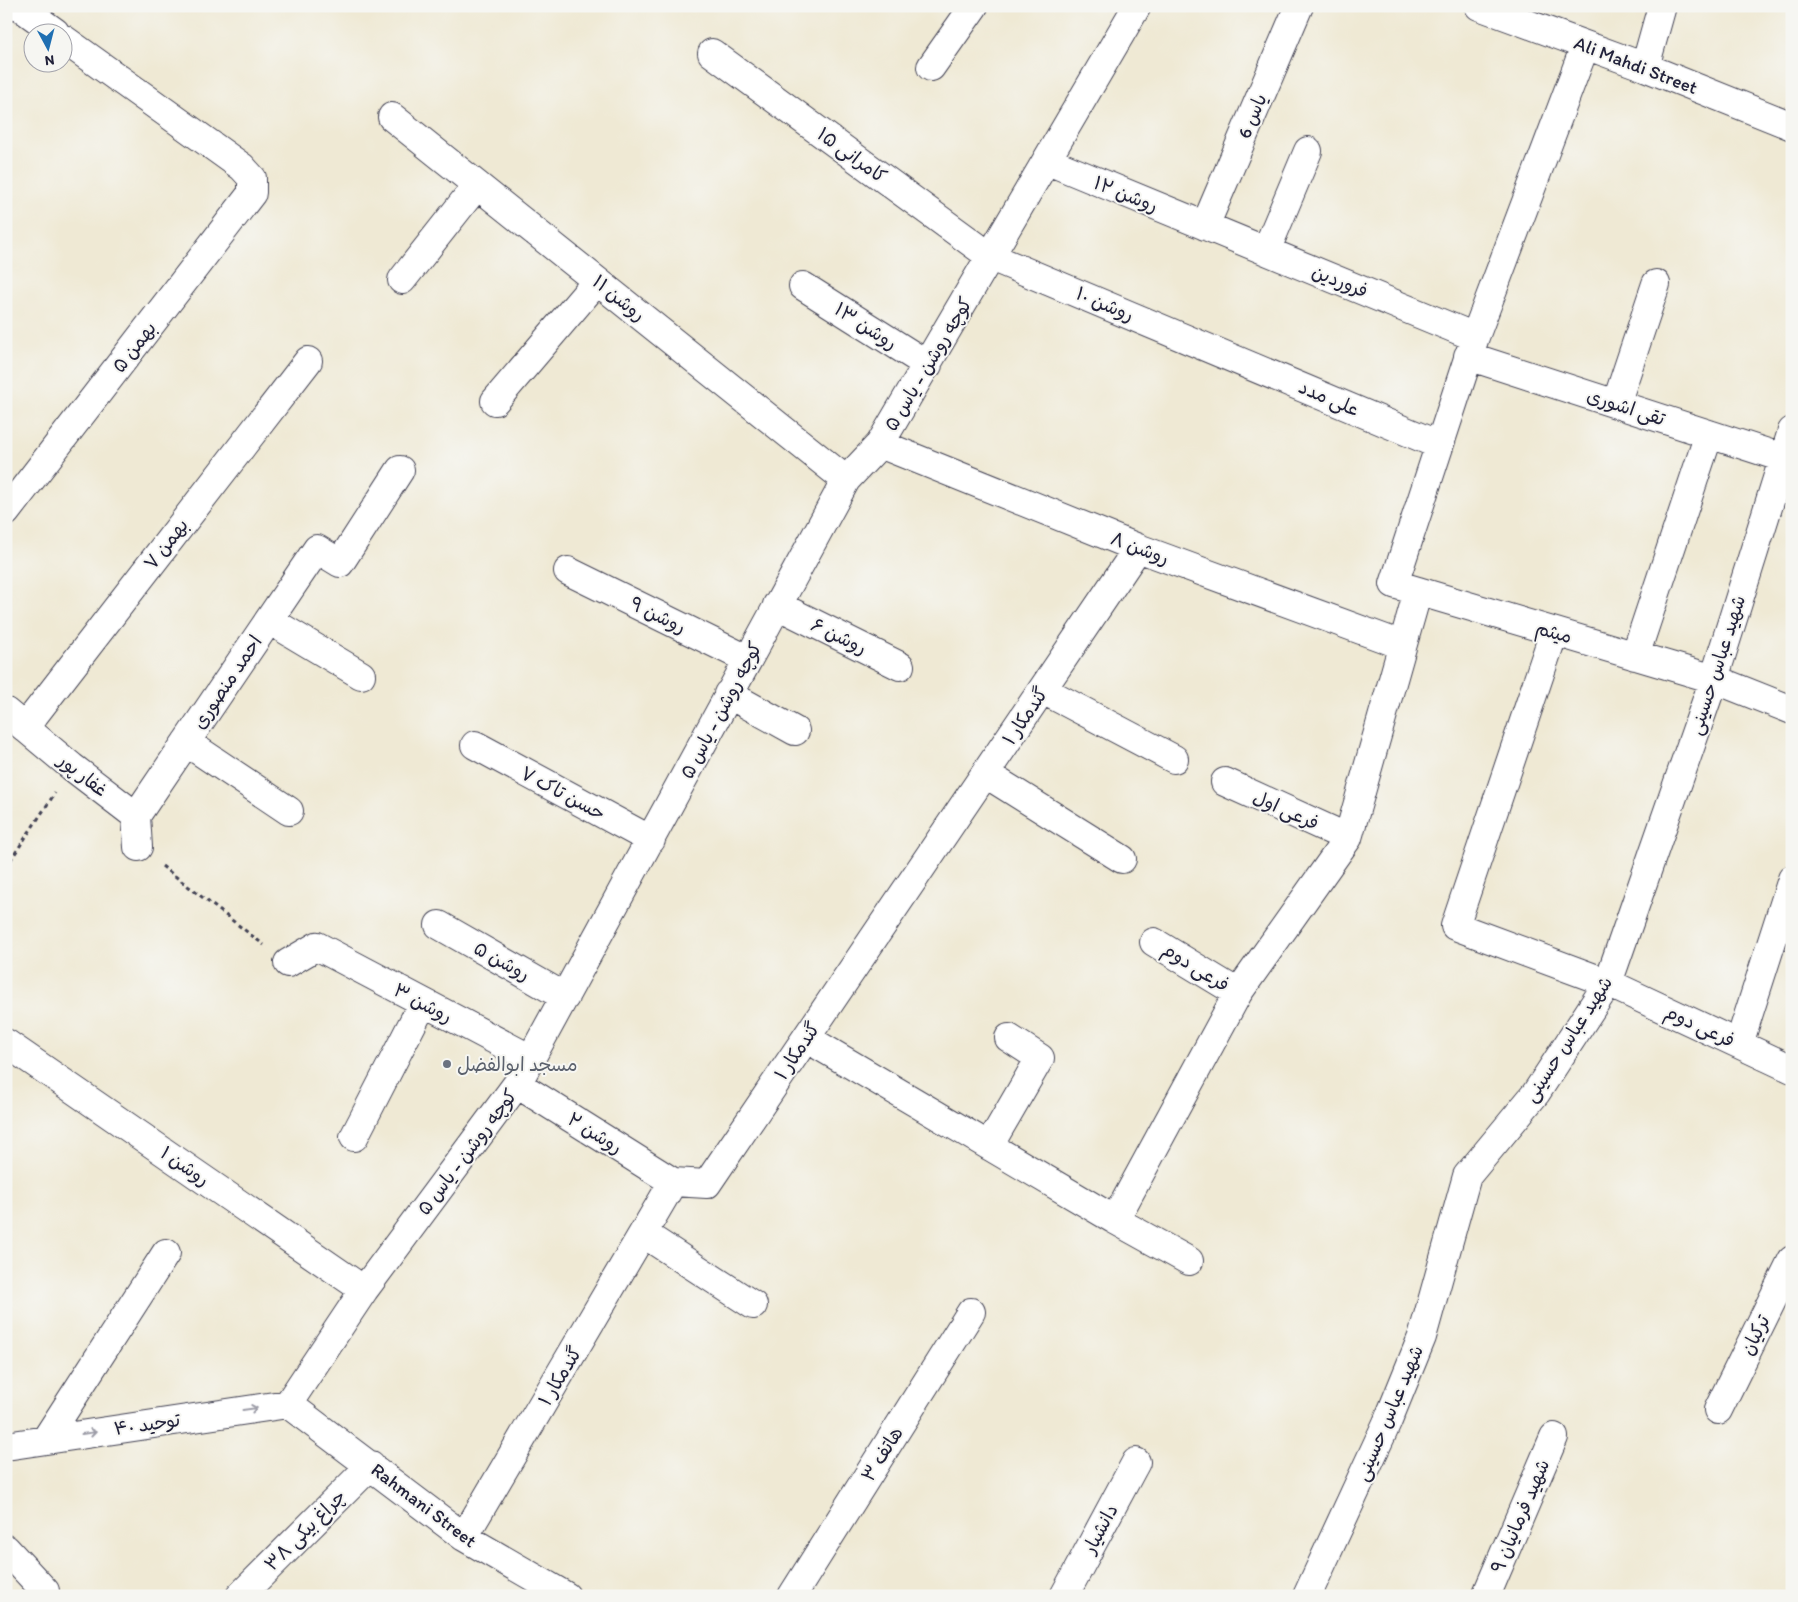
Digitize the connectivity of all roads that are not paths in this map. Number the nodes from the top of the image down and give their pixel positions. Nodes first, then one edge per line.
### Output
1 (18, 6) edge
2 (974, 6) edge
3 (1137, 6) edge
4 (1299, 6) edge
5 (1479, 6) edge
6 (1662, 6) edge
7 (41, 22) edge
8 (72, 45) edge
9 (1585, 46) junction
10 (712, 53) dead end
11 (931, 67) dead end
12 (1645, 67) junction
13 (392, 117) dead end
14 (1792, 126) edge
15 (1308, 151) dead end
16 (1048, 161) junction
17 (477, 185) junction
18 (1205, 226) junction
19 (1266, 251) junction
20 (991, 257) junction
21 (402, 280) dead end
22 (598, 281) junction
23 (1656, 284) dead end
24 (804, 286) dead end
25 (1471, 346) junction
26 (1218, 352) joint
27 (308, 362) dead end
28 (928, 366) junction
29 (495, 402) dead end
30 (1616, 404) junction
31 (1792, 431) edge
32 (1709, 434) junction
33 (880, 444) junction
34 (1439, 444) junction
35 (1783, 458) junction
36 (400, 470) dead end
37 (846, 480) junction
38 (6, 512) edge
39 (1138, 548) junction
40 (568, 572) dead end
41 (1406, 588) junction
42 (777, 605) junction
43 (269, 620) junction
44 (1554, 632) junction
45 (1402, 645) junction
46 (1635, 656) junction
47 (747, 659) junction
48 (900, 666) dead end
49 (360, 675) dead end
50 (1714, 679) junction
51 (1043, 690) junction
52 (728, 694) junction
53 (1792, 710) edge
54 (16, 720) edge
55 (795, 731) dead end
56 (186, 742) junction
57 (475, 745) dead end
58 (1174, 759) dead end
59 (986, 774) junction
60 (1224, 782) dead end
61 (289, 810) dead end
62 (136, 816) junction
63 (1348, 838) junction
64 (651, 840) junction
65 (138, 847) road end
66 (1122, 859) dead end
67 (1792, 879) edge
68 (439, 925) dead end
69 (1154, 942) dead end
70 (288, 963) road end
71 (1608, 983) junction
72 (1238, 993) junction
73 (565, 997) junction
74 (423, 1003) junction
75 (806, 1038) junction
76 (1009, 1038) dead end
77 (6, 1043) edge
78 (1739, 1044) junction
79 (531, 1059) junction
80 (1792, 1069) edge
81 (517, 1084) junction
82 (354, 1137) dead end
83 (989, 1146) junction
84 (673, 1182) junction
85 (1115, 1220) junction
86 (644, 1234) junction
87 (166, 1253) dead end
88 (1792, 1260) edge
89 (1188, 1261) dead end
90 (364, 1290) junction
91 (753, 1305) dead end
92 (971, 1312) dead end
93 (288, 1404) junction
94 (1718, 1410) dead end
95 (1554, 1437) dead end
96 (46, 1439) junction
97 (6, 1446) edge
98 (1136, 1462) dead end
99 (371, 1465) junction
100 (464, 1537) junction
101 (6, 1549) edge
102 (45, 1591) dead end
103 (240, 1596) edge
104 (566, 1596) edge
105 (792, 1596) edge
106 (1064, 1596) edge
107 (1307, 1596) edge
108 (1486, 1596) edge

1 - 7 street
2 - 11 street
3 - 16 street, کوچه روشن - یاس ۵
4 - 18 street, یاس 6
5 - 9 street, Ali Mahdi Street
6 - 12 street
8 - 38 street, بهمن ۵
9 - 12 street, Ali Mahdi Street
9 - 25 street
10 - 20 street, کامرانی ۱۵
12 - 14 street, Ali Mahdi Street
13 - 17 street, روشن ۱۱
15 - 19 street
16 - 18 street, روشن ۱۲
16 - 20 street, کوچه روشن - یاس ۵
17 - 21 street
17 - 22 street, روشن ۱۱
18 - 19 street, فروردین
19 - 25 street, فروردین
20 - 26 street, روشن ۱۰
20 - 28 street, کوچه روشن - یاس ۵
22 - 29 street
22 - 37 street, روشن ۱۱
23 - 30 street
24 - 28 street, روشن ۱۳
25 - 30 street, تقی اشوری
25 - 34 street
26 - 34 street, علی مدد
27 - 54 street, بهمن ۷
28 - 33 street, کوچه روشن - یاس ۵
30 - 32 street, تقی اشوری
31 - 35 street, شهید عباس حسینی
32 - 35 street, تقی اشوری
32 - 46 street
33 - 37 street, کوچه روشن - یاس ۵
33 - 39 street, روشن ۸
34 - 41 street
35 - 50 street, شهید عباس حسینی
36 - 43 street, احمد منصوری
37 - 42 street, کوچه روشن - یاس ۵
39 - 45 street, روشن ۸
39 - 51 street, گندمکار ۱
40 - 47 street, روشن ۹
41 - 44 street, میثم
41 - 45 street
42 - 47 street, کوچه روشن - یاس ۵
42 - 48 street, روشن ۶
43 - 49 street
43 - 56 street, احمد منصوری
44 - 46 street, میثم
44 - 71 street, فرعی دوم
45 - 63 street
46 - 50 street, میثم
47 - 52 street, کوچه روشن - یاس ۵
50 - 53 street, میثم
50 - 71 street, شهید عباس حسینی
51 - 58 street
51 - 59 street, گندمکار ۱
52 - 55 street
52 - 64 street, کوچه روشن - یاس ۵
54 - 62 street, غفار پور
56 - 61 street
56 - 62 street, احمد منصوری
57 - 64 street, حسن تاک ۷
59 - 66 street
59 - 75 street, گندمکار ۱
60 - 63 street, فرعی اول
62 - 65 street
63 - 72 street
64 - 73 street, کوچه روشن - یاس ۵
67 - 78 street
68 - 73 street, روشن ۵
69 - 72 street, فرعی دوم
70 - 74 street, روشن ۳
71 - 78 street, فرعی دوم
71 - 107 street, شهید عباس حسینی
72 - 85 street
73 - 79 street, کوچه روشن - یاس ۵
74 - 79 street, روشن ۳
74 - 82 street
75 - 83 street
75 - 84 street, گندمکار ۱
76 - 83 street
77 - 90 street, روشن ۱
78 - 80 street, فرعی دوم
79 - 81 street, کوچه روشن - یاس ۵
81 - 84 street, روشن ۲
81 - 90 street, کوچه روشن - یاس ۵
83 - 85 street
84 - 86 street, گندمکار ۱
85 - 89 street
86 - 91 street
86 - 100 street, گندمکار ۱
87 - 96 street
88 - 94 street, ترکیان
90 - 93 street, کوچه روشن - یاس ۵
92 - 105 street, هاتف ۳
96 -> 93 street, توحید ۴۰
93 - 99 street, Rahmani Street
95 - 108 street, شهید فرمانیان ۹
96 - 97 street, توحید ۴۰
98 - 106 street, دانشیار
99 - 100 street, Rahmani Street
99 - 103 street, چراغ بیکی ۳۸
100 - 104 street, Rahmani Street
101 - 102 street

